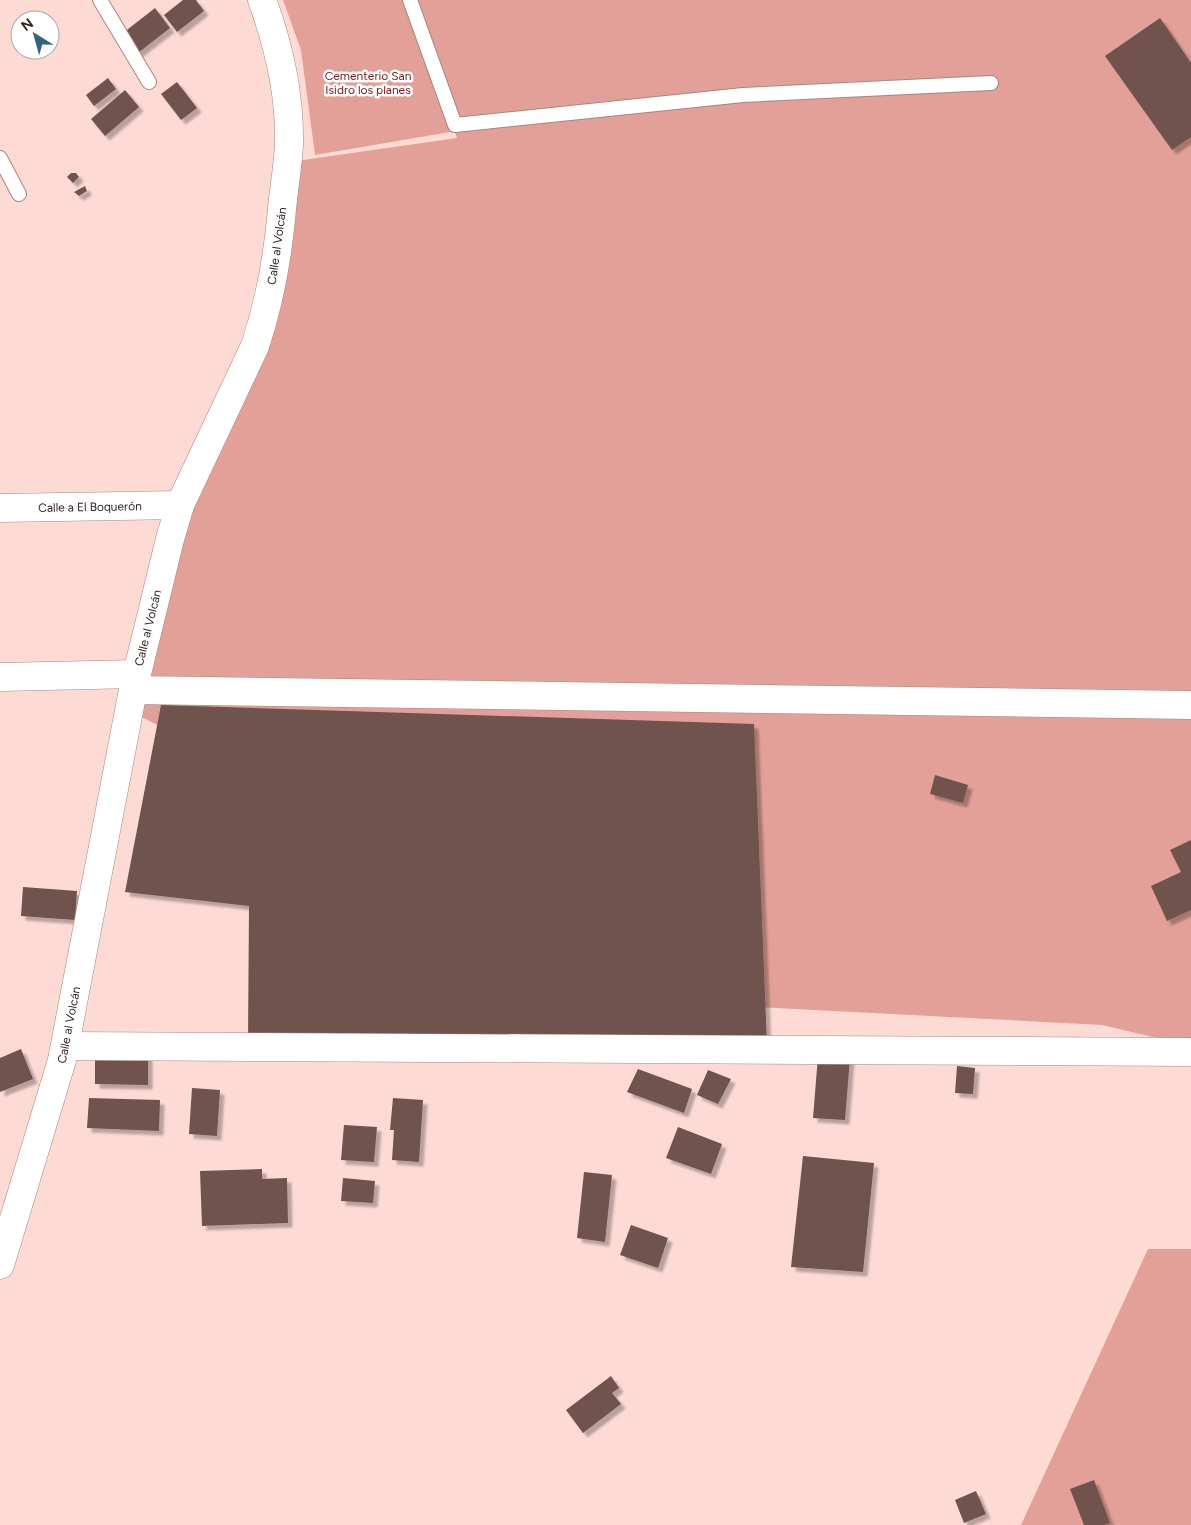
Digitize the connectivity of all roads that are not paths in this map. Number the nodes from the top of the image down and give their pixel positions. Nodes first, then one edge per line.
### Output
1 (100, 0) edge
2 (262, 0) edge
3 (410, 0) edge
4 (149, 82) dead end
5 (991, 83) dead end
6 (0, 158) edge
7 (19, 194) dead end
8 (180, 505) junction
9 (0, 508) edge
10 (0, 677) edge
11 (135, 682) junction
12 (1191, 705) edge
13 (65, 1046) junction
14 (1188, 1052) dead end
15 (7, 1224) edge
16 (0, 1265) edge

1 - 4 lane
2 - 8 street, Calle al Volcán
3 - 5 lane
6 - 7 lane
8 - 9 street, Calle a El Boquerón
8 - 11 street, Calle al Volcán
10 - 11 street
11 - 12 street
11 - 13 street, Calle al Volcán
13 - 14 street
13 - 15 street, Calle al Volcán
15 - 16 street, Calle al Volcán

